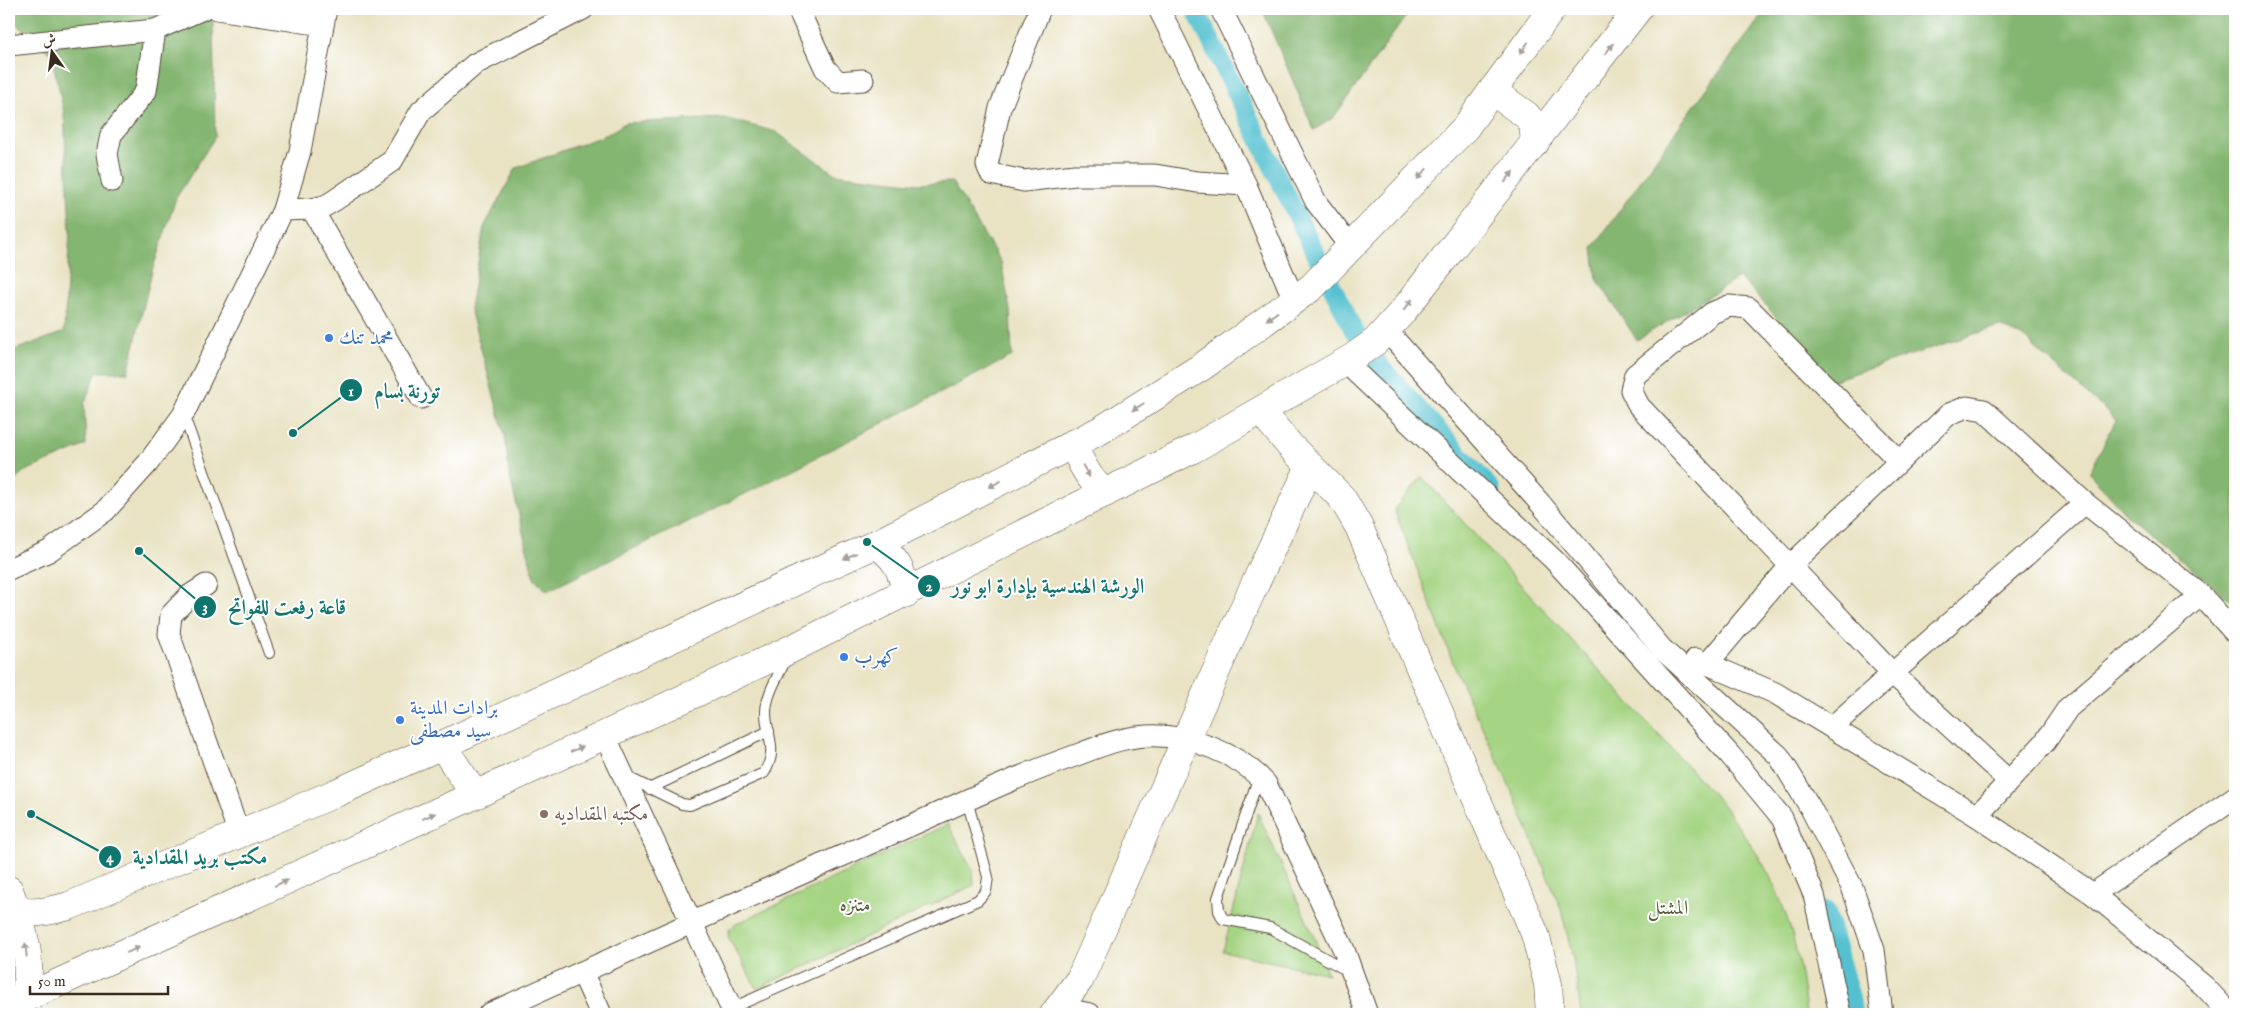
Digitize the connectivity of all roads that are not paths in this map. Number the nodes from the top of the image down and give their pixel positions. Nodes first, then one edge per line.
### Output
1 (203, 9) edge
2 (217, 9) edge
3 (583, 9) edge
4 (798, 9) edge
5 (1040, 9) edge
6 (1159, 9) edge
7 (1221, 9) edge
8 (1552, 9) edge
9 (1638, 9) edge
10 (324, 17) edge
11 (155, 30) junction
12 (9, 45) edge
13 (863, 80) dead end
14 (1492, 91) junction
15 (1535, 143) junction
16 (112, 181) dead end
17 (1246, 185) junction
18 (312, 209) junction
19 (283, 210) junction
20 (1343, 256) junction
21 (1303, 294) junction
22 (1381, 336) junction
23 (1349, 360) junction
24 (421, 398) dead end
25 (1261, 411) junction
26 (183, 415) junction
27 (1074, 443) junction
28 (1900, 461) junction
29 (1310, 466) junction
30 (1105, 493) junction
31 (2085, 503) junction
32 (876, 544) junction
33 (1790, 566) junction
34 (9, 569) edge
35 (206, 585) dead end
36 (905, 594) junction
37 (2200, 595) junction
38 (2235, 631) edge
39 (1662, 649) junction
40 (789, 650) junction
41 (270, 653) dead end
42 (1708, 663) junction
43 (1892, 673) junction
44 (1832, 727) junction
45 (769, 731) junction
46 (605, 736) junction
47 (1186, 741) junction
48 (442, 745) junction
49 (624, 775) junction
50 (1259, 776) junction
51 (2009, 781) junction
52 (649, 789) junction
53 (475, 795) junction
54 (2235, 797) edge
55 (967, 800) junction
56 (1978, 816) junction
57 (240, 834) junction
58 (2093, 894) junction
59 (12, 904) edge
60 (691, 921) junction
61 (582, 972) junction
62 (1353, 974) junction
63 (17, 1006) edge
64 (1057, 1011) edge
65 (728, 1012) edge
66 (489, 1014) edge
67 (601, 1014) edge
68 (1090, 1014) edge
69 (1367, 1014) edge
70 (1550, 1014) edge
71 (1840, 1014) edge
72 (1882, 1014) edge
73 (2230, 1014) edge

1 - 11 street
2 - 10 street
3 - 18 street
4 - 13 street
5 - 17 street
6 - 17 street
7 - 20 street
8 -> 14 main road
15 -> 9 main road
10 - 19 street
11 - 12 street
11 - 16 street
14 - 15 main road
14 -> 20 main road
22 -> 15 main road
17 - 21 street
18 - 19 street
18 - 24 street
19 - 26 street
20 - 21 main road
21 -> 27 main road
22 - 23 main road
22 - 39 street
23 - 25 main road
23 - 71 street
25 - 29 main road
25 - 30 main road
26 - 34 street
26 - 41 lane
27 -> 30 main road
27 -> 32 main road
28 - 31 street
28 - 33 street
28 - 33 street
29 - 47 main road
29 - 70 main road
30 - 36 main road
31 - 37 street
31 - 43 street
32 - 36 main road
32 -> 48 main road
33 - 42 street
33 - 43 street
35 - 57 street
36 - 40 main road
37 - 38 street
37 - 51 street
39 - 42 street
39 - 72 street
40 - 45 lane
40 - 46 main road
42 - 44 street
43 - 44 street
43 - 51 street
44 - 56 street
45 - 52 lane
45 - 52 lane
46 - 49 street
53 -> 46 main road
47 - 50 street
47 - 55 street
47 - 64 main road
48 - 53 main road
48 - 57 main road
49 - 52 lane
49 - 60 street
50 - 62 street
50 - 62 lane
51 - 56 street
63 -> 53 main road
54 - 58 street
55 - 60 street
55 - 65 lane
56 - 58 street
57 - 59 main road
58 - 73 street
63 -> 59 main road
60 - 61 street
60 - 65 street
61 - 66 street
61 - 67 street
62 - 69 street
64 - 68 street

